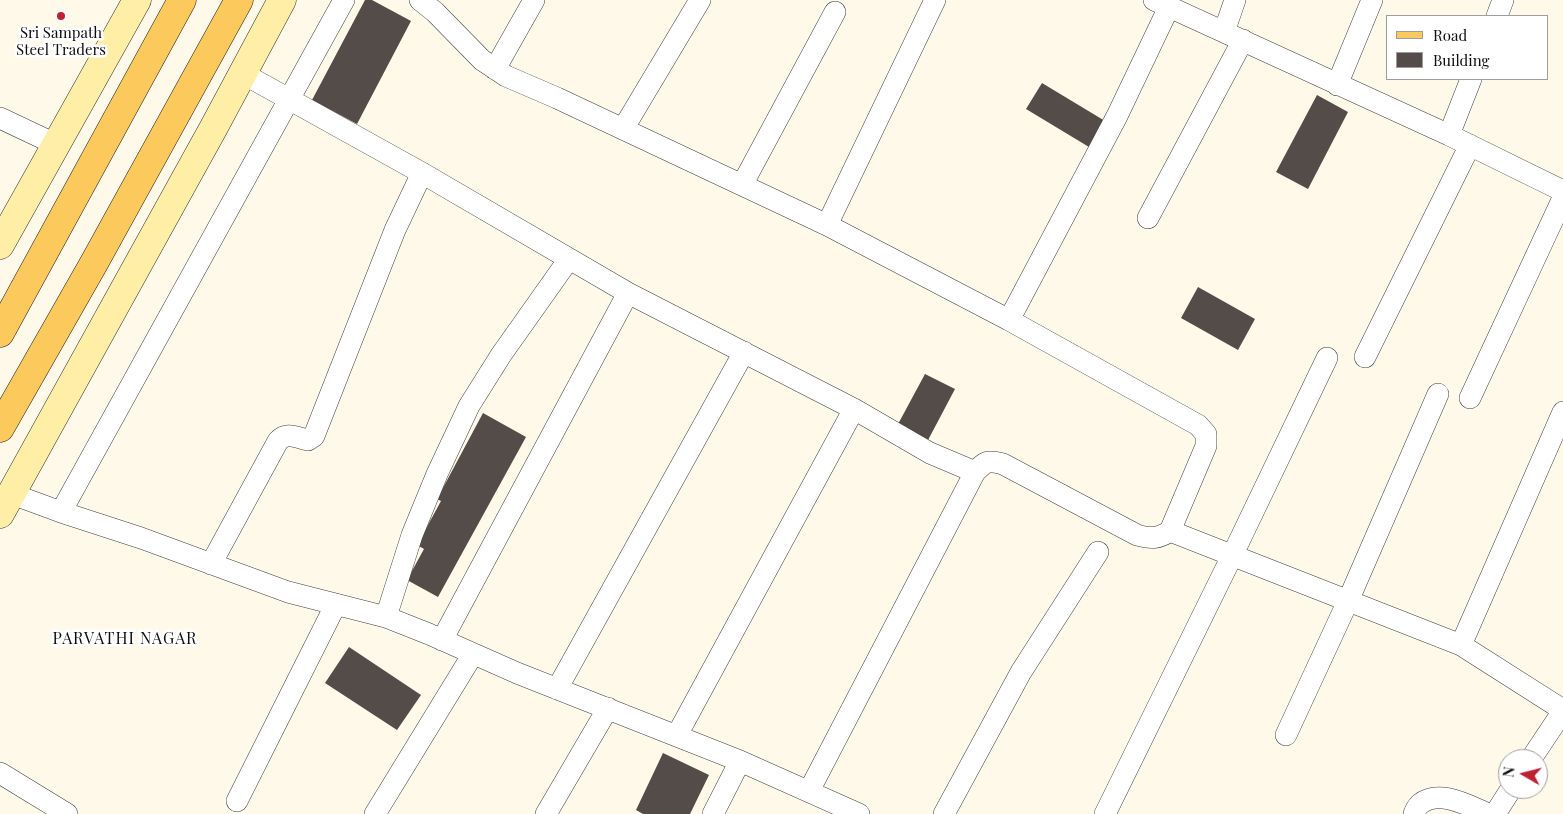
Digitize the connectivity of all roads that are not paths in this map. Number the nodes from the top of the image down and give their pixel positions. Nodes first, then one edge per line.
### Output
1 (137, 0) edge
2 (182, 0) edge
3 (238, 0) edge
4 (282, 0) edge
5 (344, 0) edge
6 (420, 0) edge
7 (534, 0) edge
8 (700, 0) edge
9 (935, 0) edge
10 (1235, 0) edge
11 (1372, 0) edge
12 (1503, 0) edge
13 (1161, 3) edge
14 (835, 12) dead end
15 (1497, 15) edge
16 (1233, 36) junction
17 (495, 69) junction
18 (242, 73) junction
19 (1472, 80) edge
20 (1337, 84) junction
21 (290, 99) junction
22 (0, 118) edge
23 (623, 129) junction
24 (1449, 135) junction
25 (55, 144) junction
26 (1470, 145) junction
27 (422, 173) junction
28 (742, 185) junction
29 (1563, 191) edge
30 (1563, 198) edge
31 (1148, 218) dead end
32 (826, 225) junction
33 (0, 245) edge
34 (569, 259) junction
35 (628, 294) junction
36 (1009, 320) junction
37 (0, 333) edge
38 (744, 352) junction
39 (1365, 357) dead end
40 (1328, 358) dead end
41 (1438, 394) dead end
42 (1470, 398) dead end
43 (854, 409) junction
44 (1563, 412) edge
45 (0, 428) edge
46 (975, 472) junction
47 (6, 504) edge
48 (61, 512) junction
49 (1170, 531) junction
50 (1098, 552) dead end
51 (1232, 556) junction
52 (212, 564) junction
53 (1348, 601) junction
54 (336, 604) junction
55 (386, 617) junction
56 (442, 640) junction
57 (1461, 644) junction
58 (474, 654) junction
59 (557, 689) junction
60 (608, 708) junction
61 (1563, 710) edge
62 (677, 736) junction
63 (1286, 736) dead end
64 (1538, 749) edge
65 (740, 761) junction
66 (0, 773) edge
67 (809, 791) junction
68 (1505, 799) edge
69 (237, 801) dead end
70 (67, 814) edge
71 (375, 814) edge
72 (546, 814) edge
73 (713, 814) edge
74 (860, 814) edge
75 (944, 814) edge
76 (1105, 814) edge
77 (1414, 814) edge
78 (1489, 814) edge
79 (1495, 814) edge

1 - 25 street
2 - 37 main road
3 - 45 main road
4 - 18 street
5 - 21 street
6 - 17 street
7 - 17 street
8 - 23 street
9 - 32 street
10 - 16 street
11 - 20 street
12 - 15 street
13 - 16 street
13 - 36 street
14 - 28 street
16 - 20 street
16 - 31 street
17 - 23 street
18 - 21 street
18 - 47 street
19 - 24 street
20 - 24 street
21 - 27 street
21 - 48 street
22 - 25 street
23 - 28 street
24 - 26 street
25 - 33 street
26 - 29 street
26 - 39 street
27 - 34 street
27 - 52 street
28 - 32 street
30 - 42 street
32 - 36 street
34 - 35 street
34 - 55 street
35 - 38 street
35 - 56 street
36 - 49 street
38 - 43 street
38 - 59 street
40 - 51 street
41 - 53 street
43 - 46 street
43 - 62 street
44 - 57 street
46 - 49 street
46 - 67 street
47 - 48 street
48 - 52 street
49 - 51 street
50 - 75 street
51 - 53 street
51 - 76 street
52 - 54 street
53 - 57 street
53 - 63 street
54 - 55 street
54 - 69 street
55 - 56 street
56 - 58 street
57 - 61 street
58 - 59 street
58 - 71 street
59 - 60 street
60 - 62 street
60 - 72 street
61 - 64 street
62 - 65 street
65 - 67 street
65 - 73 street
66 - 70 street
67 - 74 street
68 - 79 street
77 - 78 street

